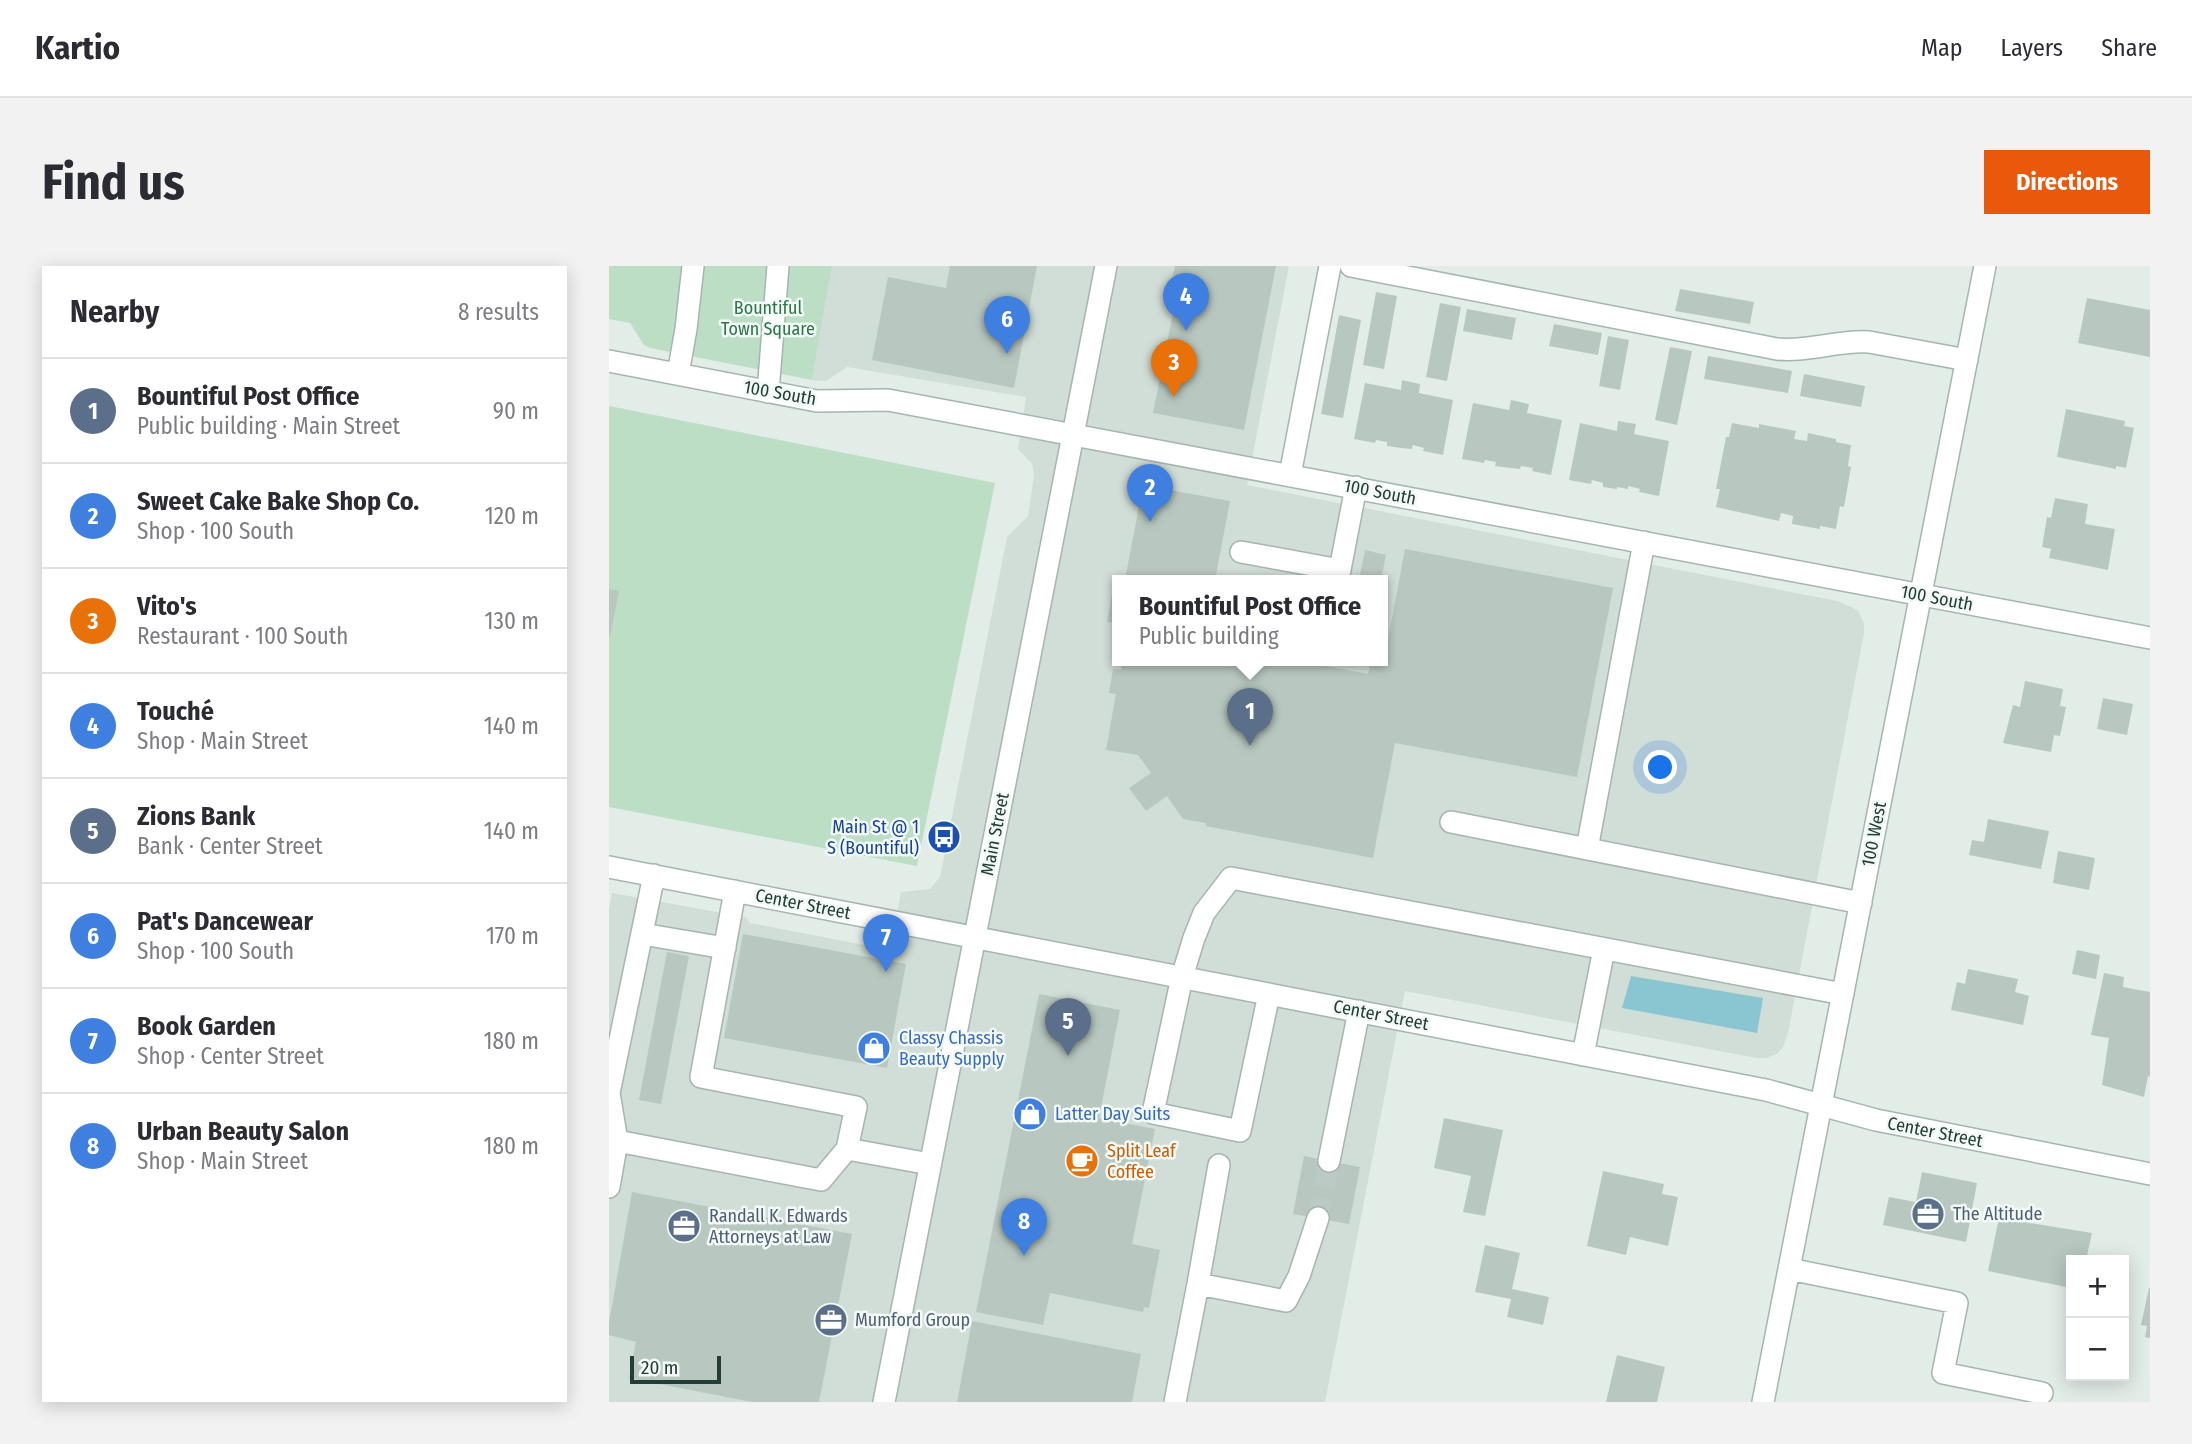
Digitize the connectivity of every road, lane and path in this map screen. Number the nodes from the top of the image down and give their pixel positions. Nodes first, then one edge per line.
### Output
1 (693, 266) edge
2 (778, 266) edge
3 (1105, 266) edge
4 (1330, 266) edge
5 (1351, 266) edge
6 (1985, 266) edge
7 (1967, 359) junction
8 (609, 361) edge
9 (678, 374) junction
10 (768, 392) junction
11 (1073, 434) junction
12 (1290, 475) junction
13 (1356, 488) junction
14 (1644, 542) junction
15 (1241, 552) dead end
16 (1339, 575) edge
17 (1921, 594) junction
18 (2150, 638) edge
19 (1451, 822) dead end
20 (1587, 849) junction
21 (609, 867) edge
22 (654, 875) junction
23 (735, 891) junction
24 (1861, 902) junction
25 (642, 934) junction
26 (974, 937) junction
27 (725, 948) junction
28 (1604, 949) junction
29 (1182, 977) junction
30 (1269, 994) junction
31 (1843, 994) junction
32 (1359, 1011) junction
33 (1583, 1055) junction
34 (1821, 1105) junction
35 (613, 1146) edge
36 (848, 1149) junction
37 (1329, 1161) tunnel mouth
38 (930, 1164) junction
39 (1219, 1165) dead end
40 (2150, 1174) edge
41 (609, 1187) edge
42 (1318, 1218) tunnel mouth
43 (1789, 1269) junction
44 (1198, 1284) junction
45 (2042, 1393) dead end
46 (884, 1402) edge
47 (1175, 1402) edge
48 (1763, 1402) edge

1 - 9 street
2 - 10 street
3 - 11 street, Main Street
4 - 12 street
5 - 7 street
6 - 7 street, 100 West
7 - 17 street, 100 West
8 - 9 street, 100 South
9 - 10 street, 100 South
10 - 11 street, 100 South
11 - 12 street, 100 South
11 - 26 street, Main Street
12 - 13 street, 100 South
13 - 14 street, 100 South
13 - 16 street
14 - 17 street, 100 South
14 - 20 street
15 - 16 street
17 - 18 street, 100 South
17 - 24 street, 100 West
19 - 20 street
20 - 24 street
21 - 22 street, Center Street
22 - 23 street, Center Street
22 - 25 street
23 - 26 street, Center Street
23 - 27 street
24 - 31 street, 100 West
25 - 27 street
25 - 35 street
26 - 29 street, Center Street
26 - 38 street, Main Street
27 - 36 street
28 - 29 street
28 - 31 street
28 - 33 street
29 - 30 street, Center Street
29 - 30 street
30 - 32 street, Center Street
31 - 34 street, 100 West
32 - 33 street, Center Street
32 - 37 street
33 - 34 street, Center Street
34 - 40 street, Center Street
34 - 43 street, 100 West
35 - 36 street
35 - 41 street
36 - 38 street
38 - 46 street, Main Street
39 - 44 street
42 - 44 street
43 - 45 street
43 - 48 street, 100 West
44 - 47 street

